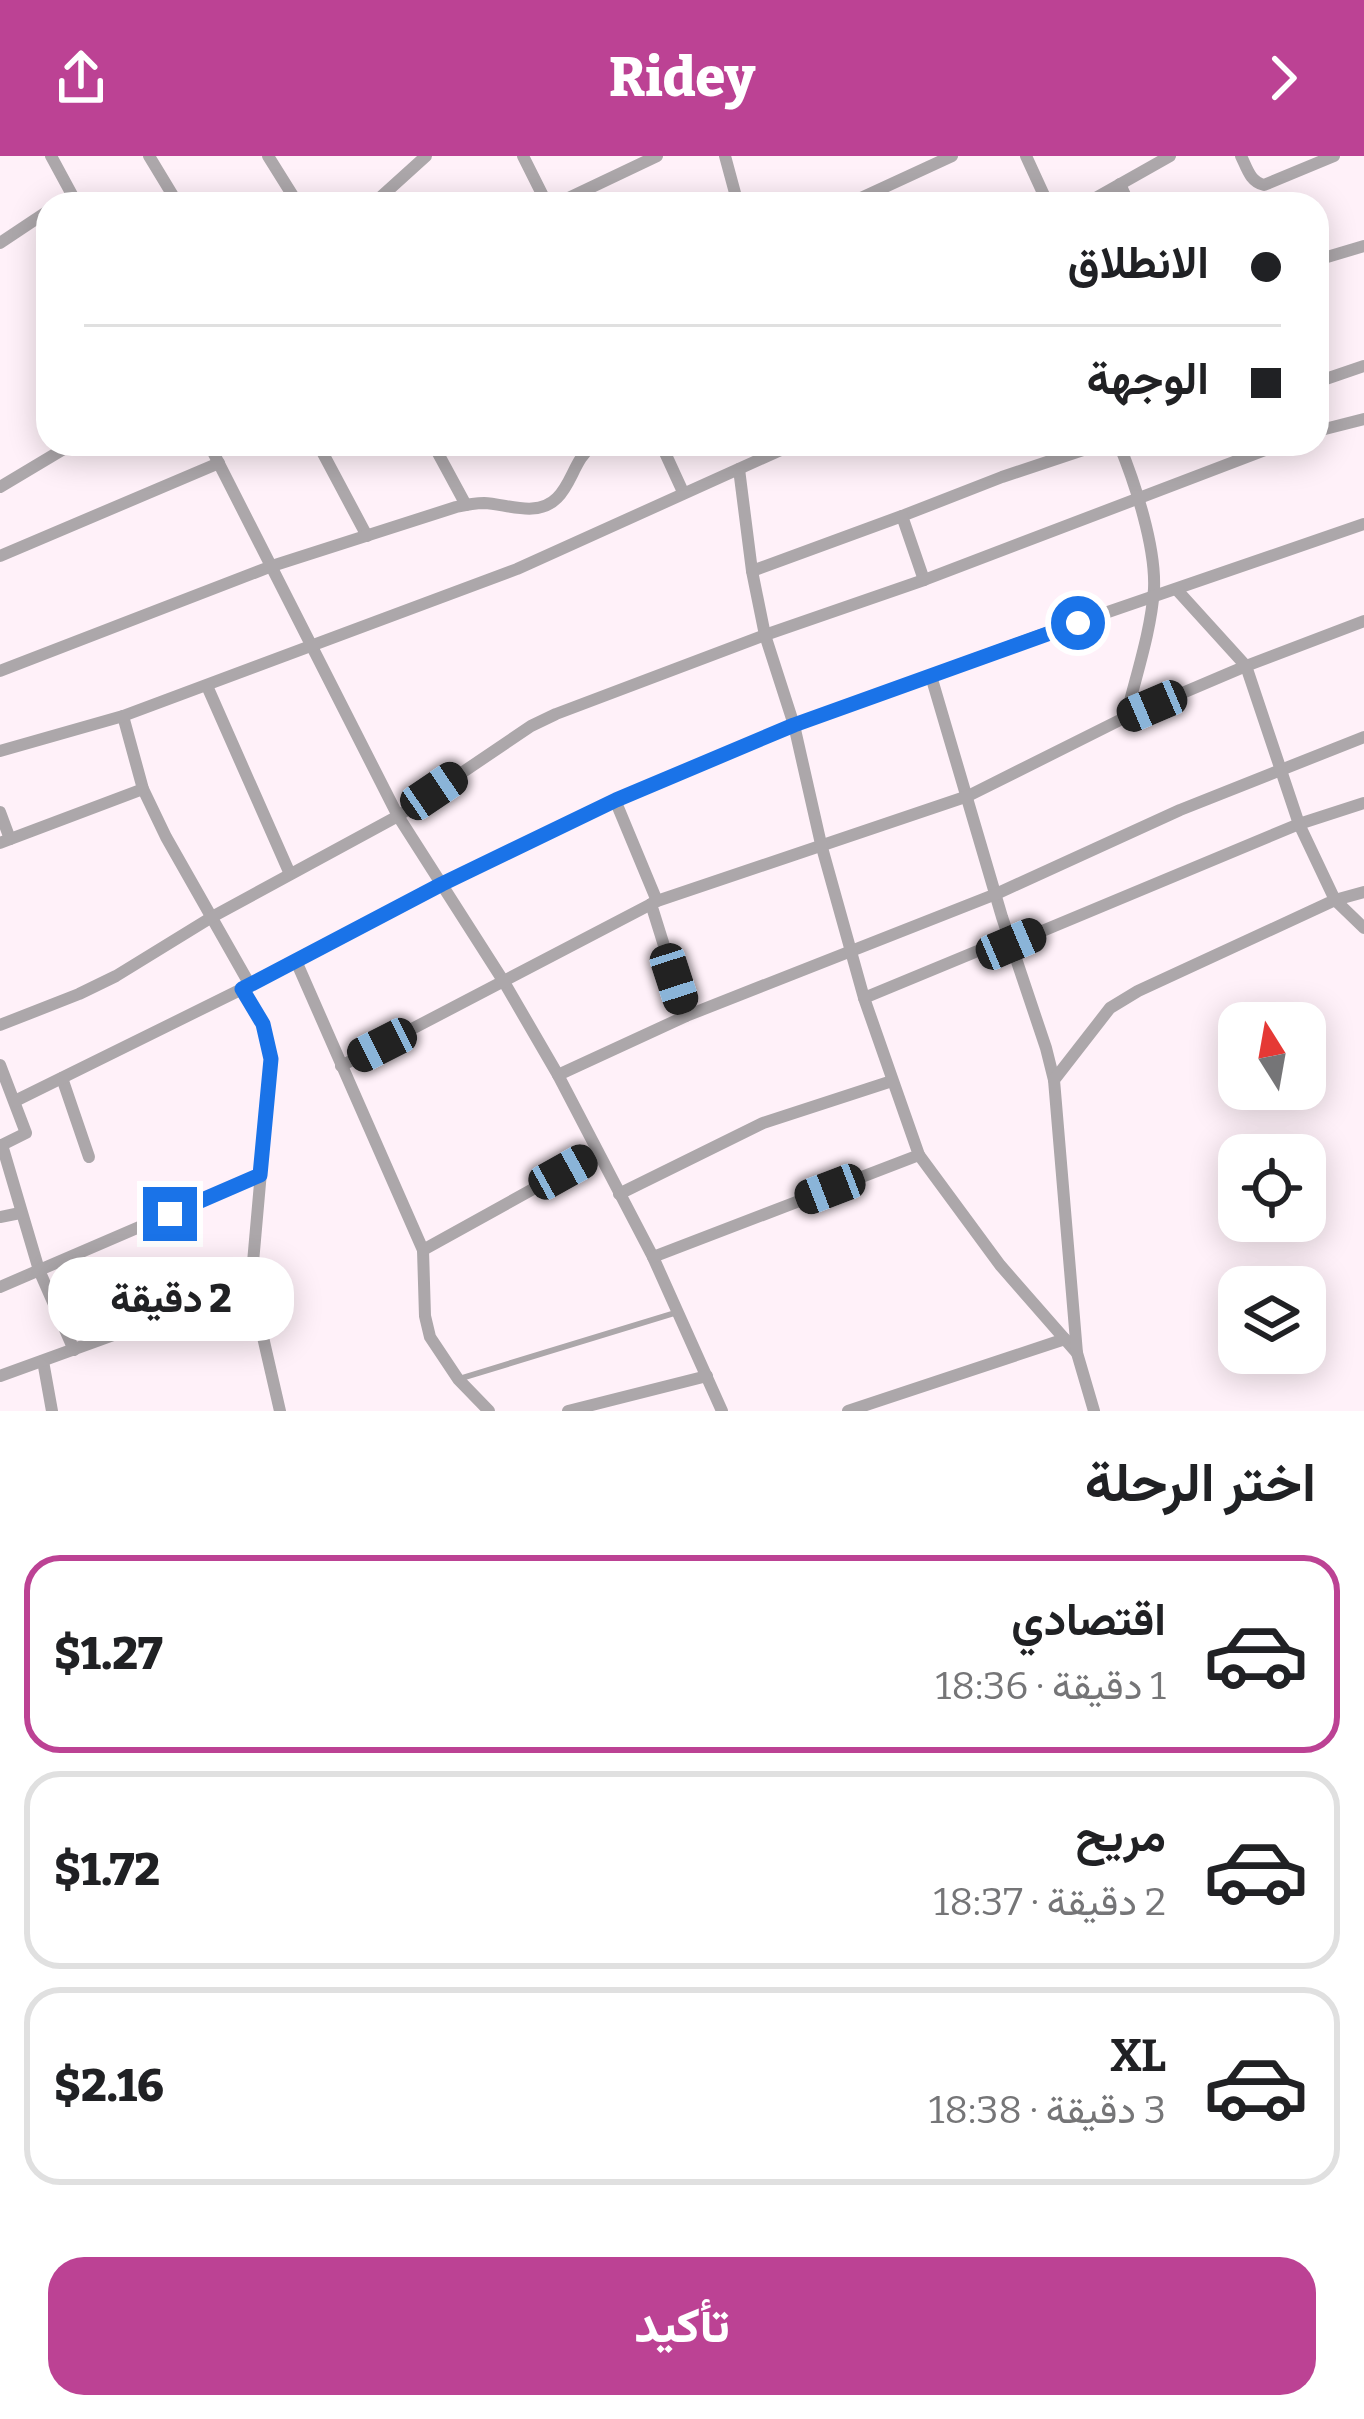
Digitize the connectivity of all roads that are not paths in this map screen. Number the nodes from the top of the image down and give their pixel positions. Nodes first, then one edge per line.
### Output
1 (51, 156) edge
2 (149, 156) edge
3 (268, 156) edge
4 (426, 156) edge
5 (523, 156) edge
6 (657, 156) edge
7 (725, 156) edge
8 (952, 156) edge
9 (1026, 156) edge
10 (1170, 156) edge
11 (1241, 156) edge
12 (1334, 156) edge
13 (1120, 184) junction
14 (71, 192) edge
15 (171, 192) edge
16 (290, 192) edge
17 (386, 192) edge
18 (541, 192) edge
19 (581, 192) edge
20 (735, 192) edge
21 (874, 192) edge
22 (1042, 192) edge
23 (1106, 192) edge
24 (1124, 192) edge
25 (36, 219) edge
26 (0, 243) edge
27 (1364, 246) edge
28 (1329, 256) edge
29 (1364, 366) edge
30 (1329, 378) edge
31 (1364, 418) edge
32 (1329, 428) edge
33 (52, 456) edge
34 (215, 456) edge
35 (324, 456) edge
36 (440, 456) edge
37 (582, 456) edge
38 (666, 456) edge
39 (768, 456) edge
40 (1065, 456) edge
41 (1123, 456) edge
42 (1249, 456) edge
43 (219, 463) junction
44 (739, 469) junction
45 (0, 487) edge
46 (683, 492) junction
47 (1138, 498) junction
48 (466, 505) junction
49 (902, 516) junction
50 (1364, 524) edge
51 (367, 536) junction
52 (0, 556) edge
53 (272, 566) junction
54 (752, 571) junction
55 (924, 580) junction
56 (1177, 590) junction
57 (1153, 598) junction
58 (1364, 620) edge
59 (766, 634) junction
60 (314, 646) junction
61 (1246, 666) junction
62 (0, 670) edge
63 (931, 676) junction
64 (207, 686) junction
65 (123, 716) junction
66 (1126, 717) junction
67 (794, 725) junction
68 (1364, 736) edge
69 (0, 751) edge
70 (1282, 768) junction
71 (143, 790) junction
72 (968, 796) junction
73 (616, 800) junction
74 (1364, 802) edge
75 (0, 812) edge
76 (398, 816) junction
77 (1300, 824) junction
78 (5, 841) edge
79 (821, 844) junction
80 (290, 874) junction
81 (442, 884) junction
82 (1364, 892) edge
83 (996, 894) junction
84 (1336, 901) junction
85 (654, 903) junction
86 (212, 916) junction
87 (1364, 928) edge
88 (1010, 941) junction
89 (851, 951) junction
90 (296, 961) junction
91 (504, 982) junction
92 (246, 987) junction
93 (864, 998) junction
94 (686, 1016) junction
95 (0, 1025) edge
96 (0, 1065) edge
97 (341, 1066) junction
98 (558, 1075) junction
99 (62, 1078) junction
100 (1054, 1080) junction
101 (892, 1081) junction
102 (15, 1101) junction
103 (1, 1146) edge
104 (598, 1153) junction
105 (919, 1155) junction
106 (89, 1157) dead end
107 (260, 1175) junction
108 (619, 1194) junction
109 (20, 1213) junction
110 (0, 1217) edge
111 (423, 1250) junction
112 (653, 1257) junction
113 (39, 1270) junction
114 (250, 1285) junction
115 (0, 1287) edge
116 (678, 1312) junction
117 (1065, 1339) junction
118 (74, 1350) junction
119 (1077, 1353) junction
120 (43, 1361) junction
121 (0, 1376) edge
122 (707, 1376) junction
123 (458, 1379) junction
124 (52, 1411) edge
125 (280, 1411) edge
126 (489, 1411) edge
127 (568, 1411) edge
128 (722, 1411) edge
129 (848, 1411) edge
130 (1094, 1411) edge

1 - 14 street
2 - 15 street
3 - 16 street
4 - 17 street
5 - 18 street
6 - 19 street
7 - 20 street
8 - 21 street
9 - 22 street
10 - 13 street
11 - 12 street
13 - 23 street
13 - 24 street
25 - 26 street
27 - 28 street
29 - 30 street
31 - 32 street
33 - 45 street
34 - 43 street
35 - 51 street
36 - 48 street
37 - 48 street
38 - 46 street
39 - 44 street
40 - 49 street
41 - 47 street
42 - 47 street
43 - 52 street
43 - 53 street
44 - 46 street
44 - 54 street
46 - 60 street
47 - 55 street
47 - 57 street
48 - 51 street
49 - 54 street
49 - 55 street
50 - 56 street
51 - 53 street
53 - 60 street
53 - 62 street
54 - 59 street
55 - 59 street
56 - 57 street
56 - 61 street
57 - 63 street
57 - 66 street
58 - 61 street
59 - 67 street
59 - 76 street
60 - 64 street
60 - 76 street
61 - 66 street
61 - 70 street
63 - 67 street
63 - 72 street
64 - 65 street
64 - 80 street
65 - 69 street
65 - 71 street
66 - 72 street
67 - 73 street
67 - 79 street
68 - 70 street
70 - 77 street
70 - 83 street
71 - 78 street
71 - 86 street
72 - 79 street
72 - 83 street
73 - 81 street
73 - 85 street
74 - 77 street
75 - 78 street
76 - 80 street
76 - 81 street
77 - 84 street
77 - 88 street
79 - 85 street
79 - 89 street
80 - 86 street
81 - 90 street
81 - 91 street
82 - 84 street
83 - 88 street
83 - 89 street
84 - 87 street
84 - 100 street
85 - 91 street
85 - 94 street
86 - 92 street
86 - 95 street
88 - 93 street
88 - 100 street
89 - 93 street
89 - 94 street
90 - 92 street
90 - 97 street
91 - 97 street
91 - 98 street
92 - 99 street
92 - 107 street
93 - 101 street
94 - 98 street
96 - 102 street
97 - 111 street
98 - 104 street
99 - 102 street
99 - 106 street
100 - 119 street
101 - 105 street
101 - 108 street
102 - 103 street
103 - 109 street
104 - 108 street
104 - 111 street
105 - 112 street
105 - 117 street
107 - 113 street
107 - 114 street
108 - 112 street
109 - 110 street
109 - 113 street
111 - 123 street
112 - 116 street
113 - 115 street
113 - 118 street
114 - 118 street
114 - 125 street
116 - 122 street
116 - 123 lane
117 - 119 street
117 - 129 street
118 - 120 street
119 - 130 street
120 - 121 street
120 - 124 street
122 - 127 street
122 - 128 street
123 - 126 street

